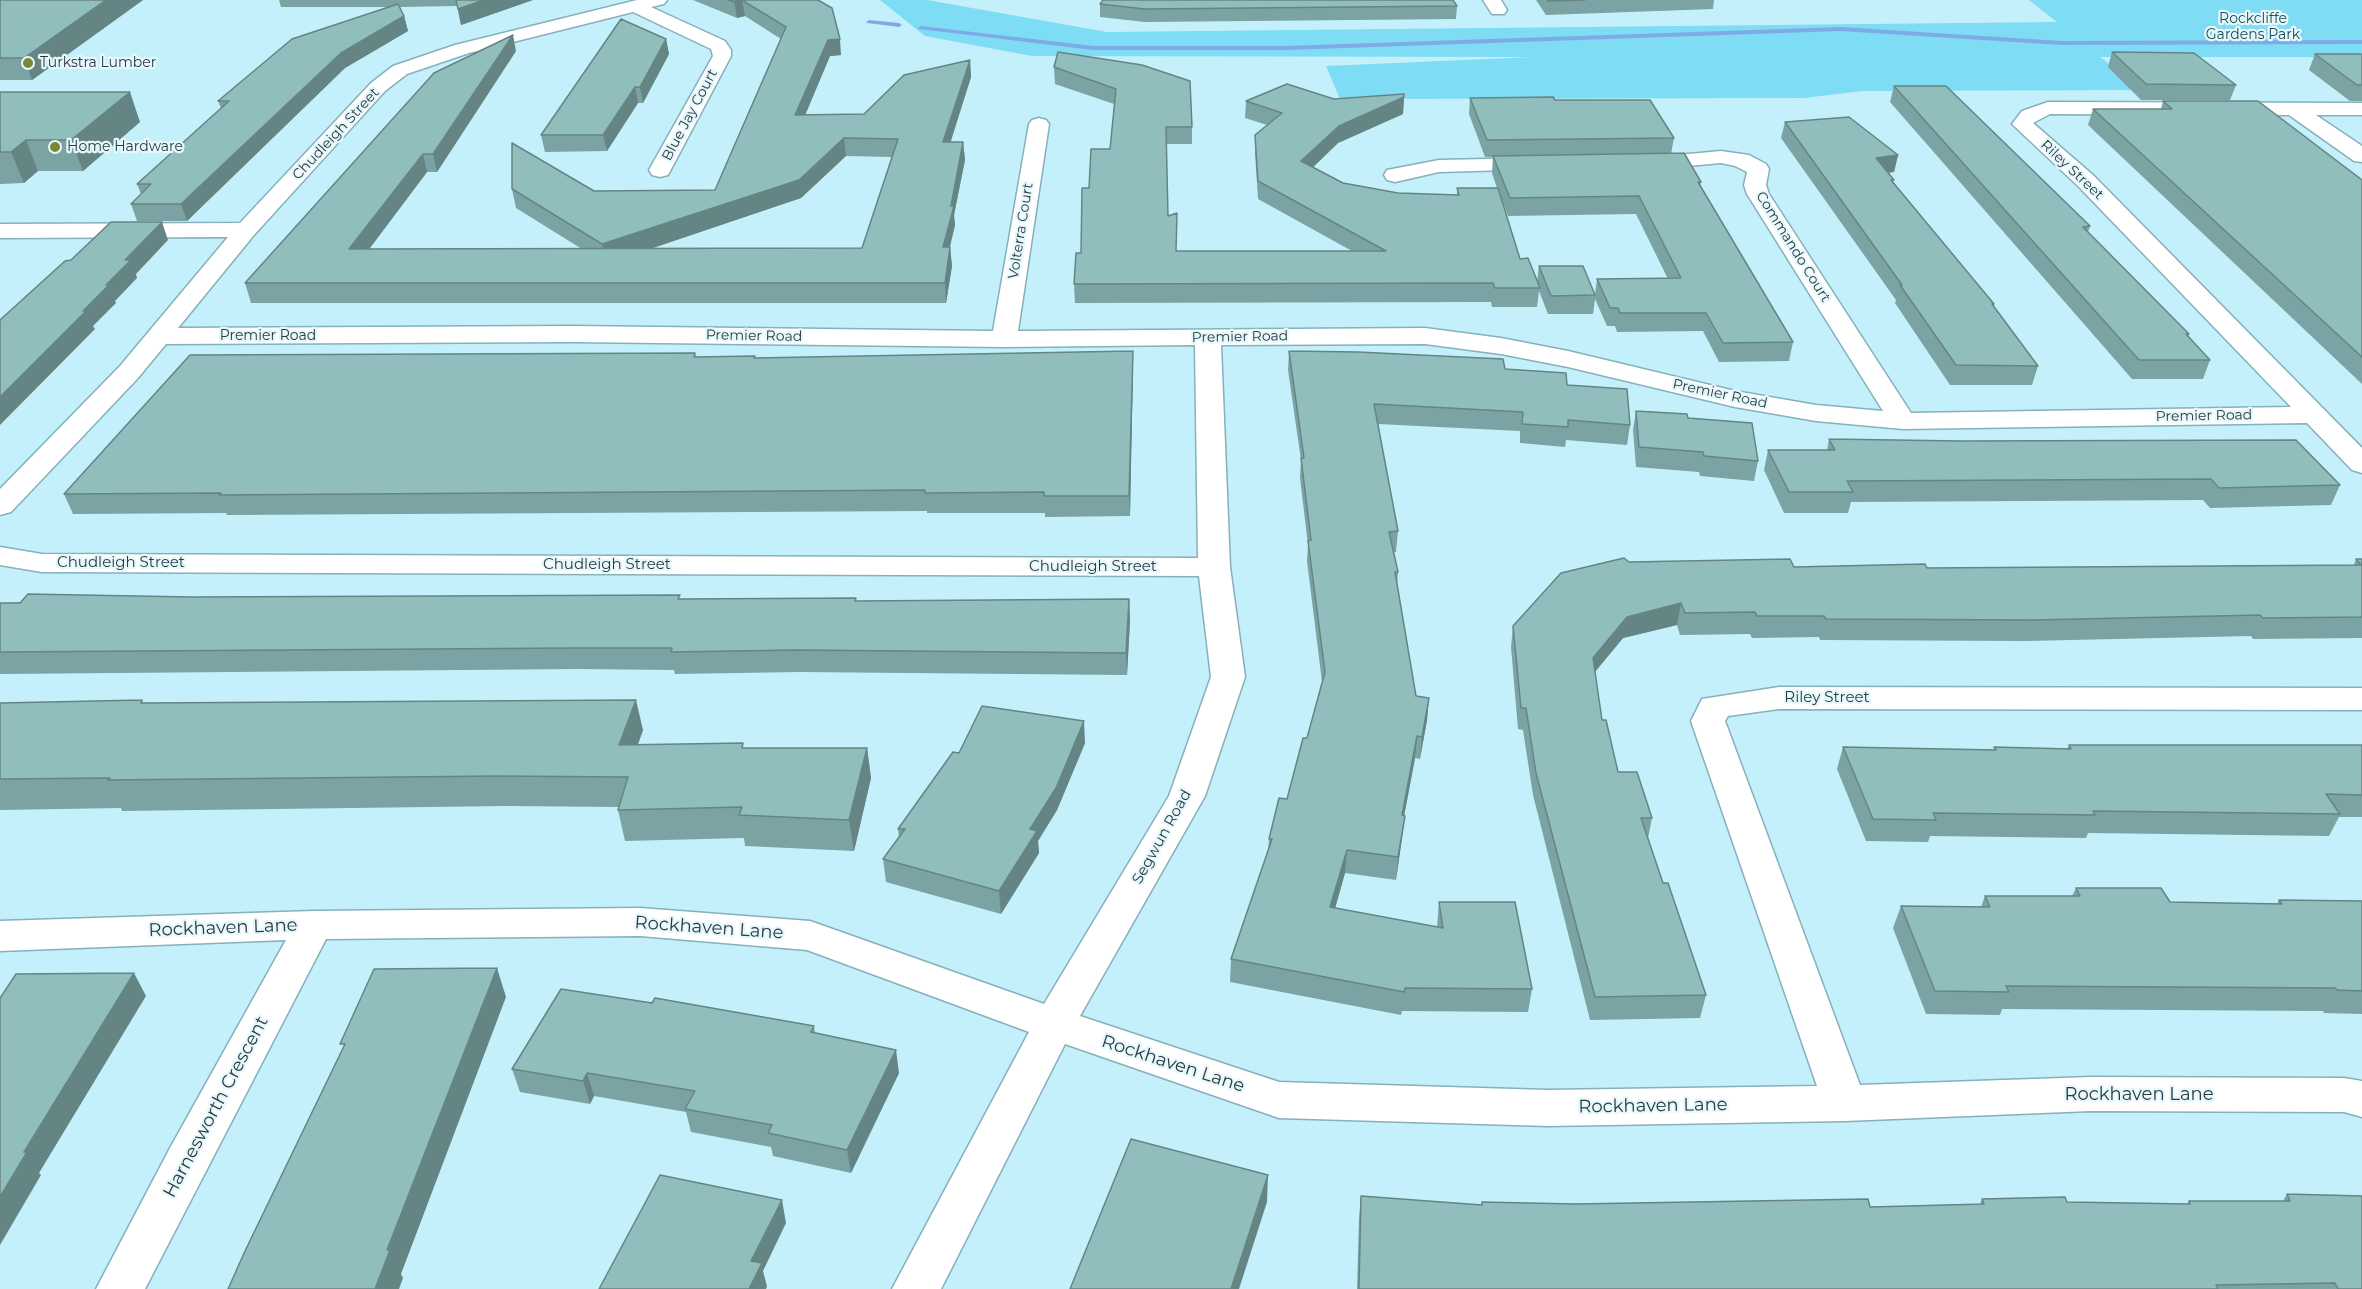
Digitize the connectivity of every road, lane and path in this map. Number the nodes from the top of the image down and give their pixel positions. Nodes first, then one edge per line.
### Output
1 (658, 0) edge
2 (636, 6) junction
3 (2293, 108) junction
4 (2362, 109) edge
5 (1039, 124) dead end
6 (2362, 156) edge
7 (1557, 164) edge
8 (1622, 164) edge
9 (660, 170) dead end
10 (1395, 175) dead end
11 (246, 230) junction
12 (0, 231) edge
13 (160, 336) junction
14 (1208, 338) junction
15 (1004, 339) junction
16 (2312, 415) junction
17 (1903, 421) junction
18 (2362, 464) edge
19 (0, 506) edge
20 (0, 556) edge
21 (1214, 567) junction
22 (2362, 699) edge
23 (314, 926) junction
24 (0, 936) edge
25 (1054, 1024) junction
26 (2362, 1099) edge
27 (1845, 1103) junction
28 (120, 1289) edge
29 (916, 1289) edge

1 - 2 street, Chudleigh Street
2 - 9 street, Blue Jay Court
2 - 11 street, Chudleigh Street
3 - 4 street, Riley Street
3 - 6 street
3 - 16 street, Riley Street
5 - 15 street, Volterra Court
7 - 10 street
8 - 17 street, Commando Court
11 - 12 street
11 - 13 street, Chudleigh Street
13 - 15 street, Premier Road
13 - 19 street, Chudleigh Street
14 - 15 street, Premier Road
14 - 17 street, Premier Road
14 - 21 street, Segwun Road
16 - 17 street, Premier Road
16 - 18 street, Riley Street
20 - 21 street, Chudleigh Street
21 - 25 street, Segwun Road
22 - 27 street, Riley Street
23 - 24 street, Rockhaven Lane
23 - 25 street, Rockhaven Lane
23 - 28 street, Harnesworth Crescent
25 - 27 street, Rockhaven Lane
25 - 29 street, Segwun Road
26 - 27 street, Rockhaven Lane

